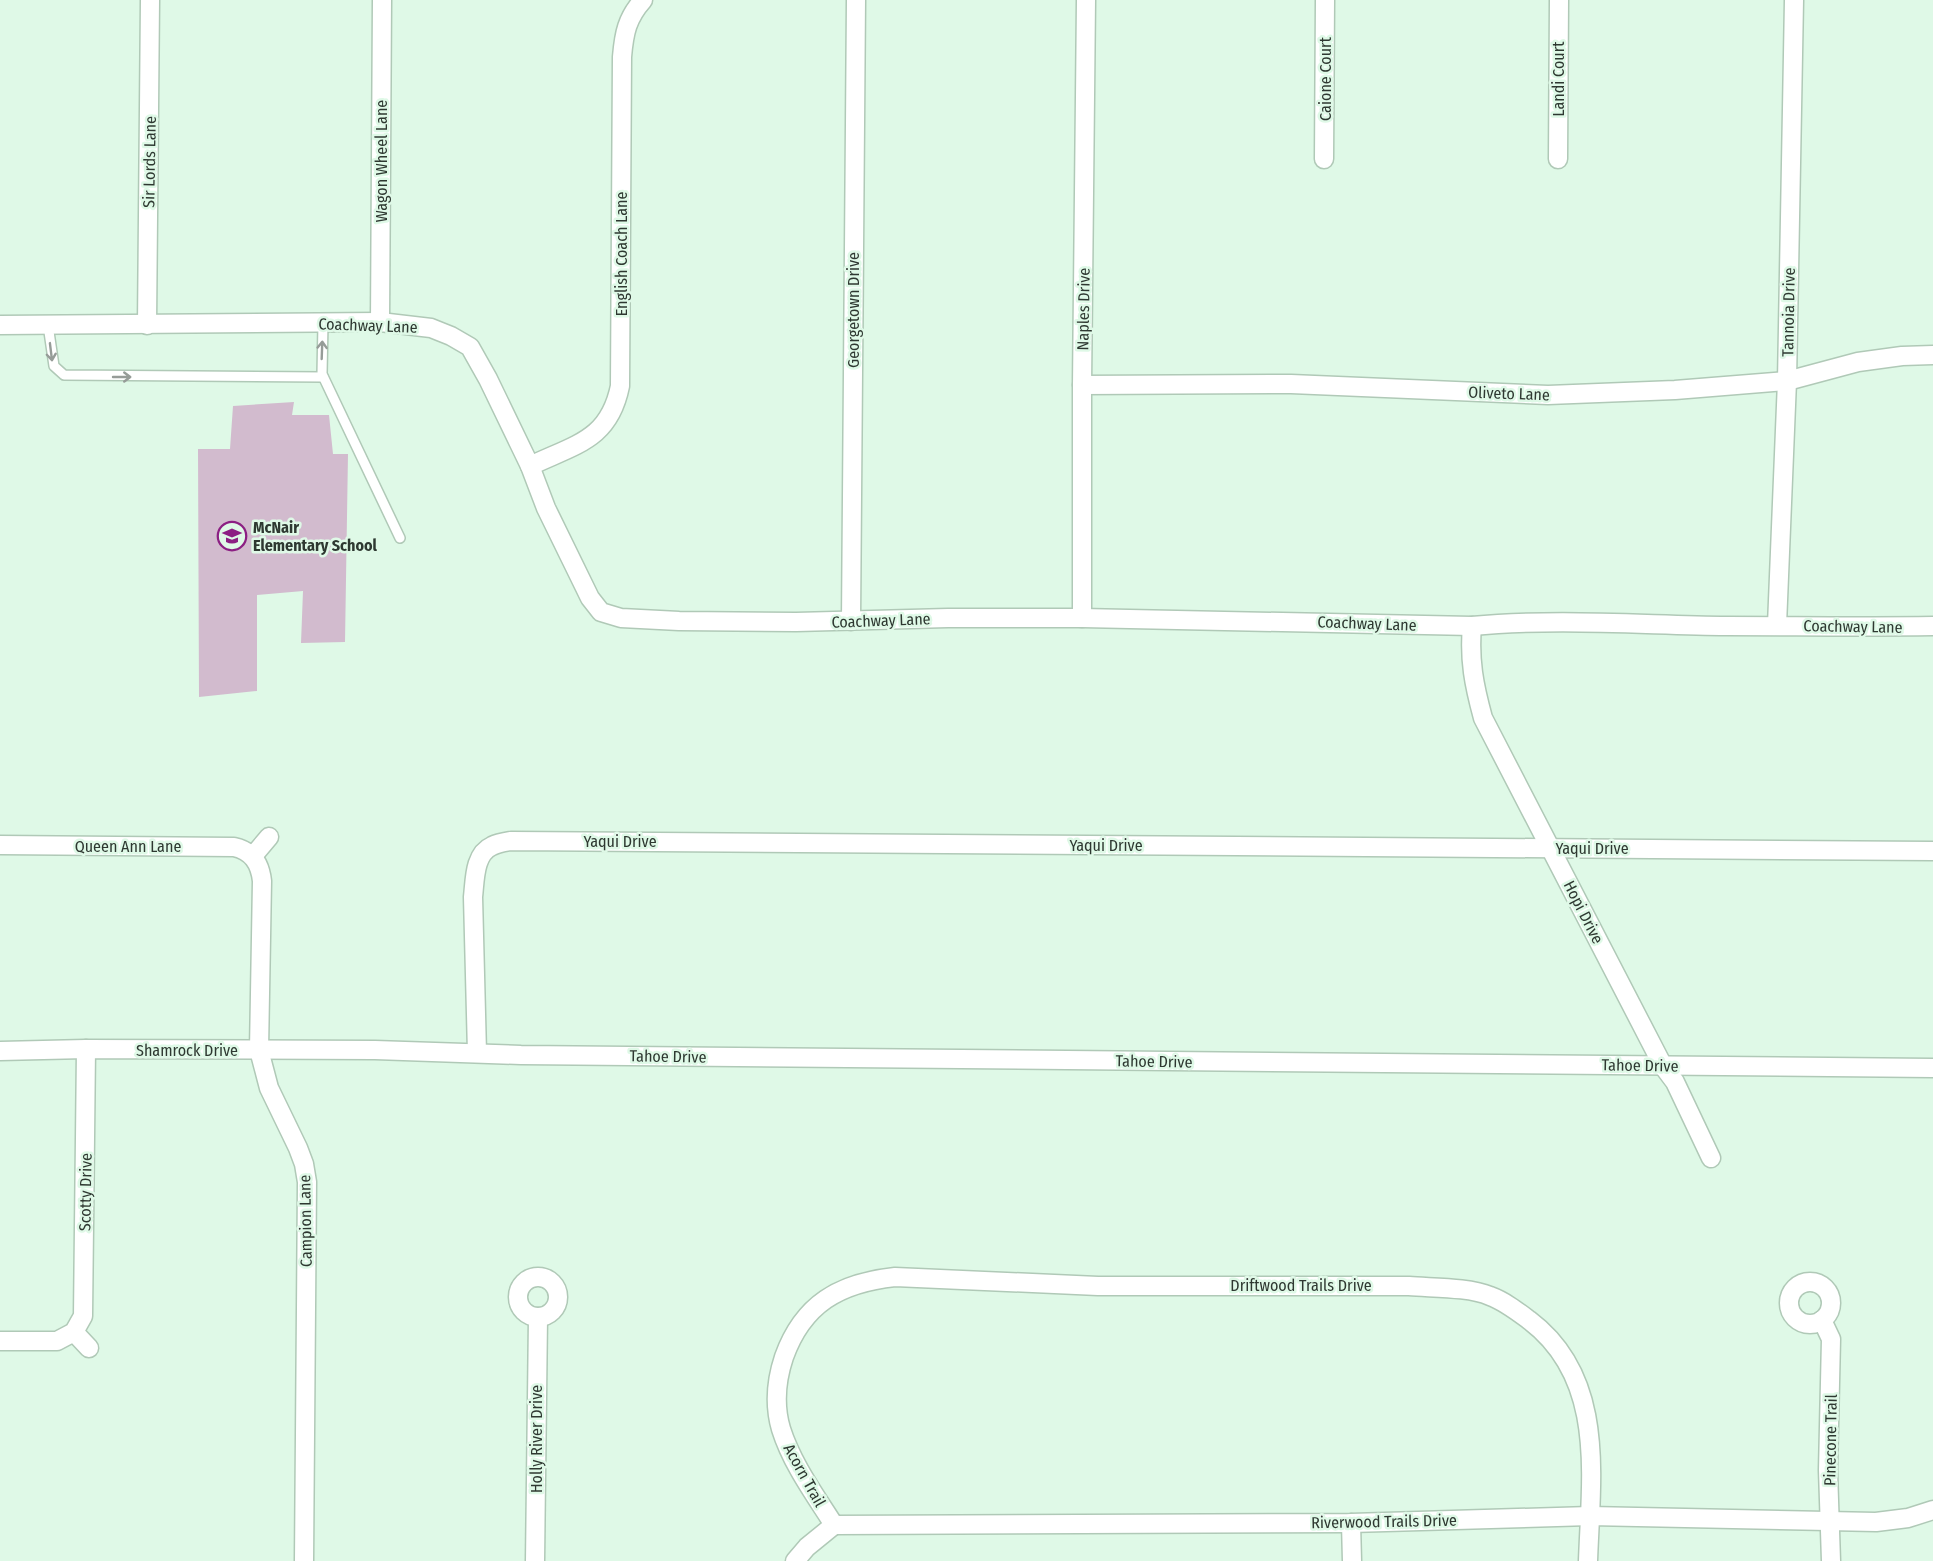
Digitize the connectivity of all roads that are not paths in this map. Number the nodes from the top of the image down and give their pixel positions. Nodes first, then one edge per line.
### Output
1 (150, 0) edge
2 (382, 0) edge
3 (643, 0) edge
4 (856, 0) edge
5 (1086, 0) edge
6 (1325, 0) edge
7 (1559, 0) edge
8 (1794, 0) edge
9 (1324, 159) dead end
10 (1558, 159) dead end
11 (380, 322) junction
12 (323, 323) junction
13 (0, 325) edge
14 (48, 325) junction
15 (147, 325) junction
16 (1933, 355) edge
17 (323, 377) junction
18 (1787, 381) junction
19 (1082, 385) junction
20 (530, 466) junction
21 (400, 538) dead end
22 (1082, 618) junction
23 (851, 621) junction
24 (1777, 625) junction
25 (1472, 626) junction
26 (1933, 626) edge
27 (269, 837) dead end
28 (0, 845) edge
29 (1550, 848) junction
30 (1933, 851) edge
31 (253, 856) junction
32 (86, 1049) junction
33 (260, 1050) junction
34 (375, 1050) joint
35 (0, 1051) edge
36 (477, 1053) junction
37 (1663, 1066) junction
38 (1933, 1068) edge
39 (1711, 1158) dead end
40 (813, 1308) joint
41 (538, 1317) dead end
42 (1822, 1320) dead end
43 (74, 1332) junction
44 (0, 1341) edge
45 (89, 1348) dead end
46 (1933, 1510) edge
47 (1590, 1516) junction
48 (1831, 1521) junction
49 (1351, 1523) junction
50 (834, 1525) junction
51 (304, 1561) edge
52 (535, 1561) edge
53 (795, 1561) edge
54 (1352, 1561) edge
55 (1588, 1561) edge
56 (1831, 1561) edge

1 - 15 street, Sir Lords Lane
2 - 11 street, Wagon Wheel Lane
3 - 20 street, English Coach Lane
4 - 23 street, Georgetown Drive
5 - 19 street, Naples Drive
6 - 9 street, Caione Court
7 - 10 street, Landi Court
8 - 18 street, Tannoia Drive
11 - 12 street, Coachway Lane
11 - 20 street, Coachway Lane
12 - 15 street, Coachway Lane
17 -> 12 lane
13 - 14 street, Coachway Lane
14 - 15 street, Coachway Lane
14 -> 17 lane
16 - 18 street, Oliveto Lane
17 - 21 lane
18 - 19 street, Oliveto Lane
18 - 24 street, Tannoia Drive
19 - 22 street, Naples Drive
20 - 23 street, Coachway Lane
22 - 23 street, Coachway Lane
22 - 25 street, Coachway Lane
24 - 25 street, Coachway Lane
24 - 26 street, Coachway Lane
25 - 29 street, Hopi Drive
27 - 31 street
28 - 31 street, Queen Ann Lane
29 - 30 street, Yaqui Drive
29 - 36 street, Yaqui Drive
29 - 37 street, Hopi Drive
31 - 33 street, Campion Lane
32 - 33 street, Shamrock Drive
32 - 35 street, Shamrock Drive
32 - 43 street, Scotty Drive
33 - 34 street, Shamrock Drive
33 - 51 street, Campion Lane
34 - 36 street, Tahoe Drive
36 - 37 street, Tahoe Drive
37 - 38 street, Tahoe Drive
37 - 39 street, Hopi Drive
40 - 47 street, Driftwood Trails Drive
40 - 50 street, Acorn Trail
41 - 52 street, Holly River Drive
42 - 48 street, Pinecone Trail
43 - 44 street
43 - 45 street
46 - 48 street, Riverwood Trails Drive
47 - 48 street, Riverwood Trails Drive
47 - 49 street, Riverwood Trails Drive
47 - 55 street, Driftwood Trails Drive
48 - 56 street, Pinecone Trail
49 - 50 street, Riverwood Trails Drive
49 - 54 street
50 - 53 street, Acorn Trail

